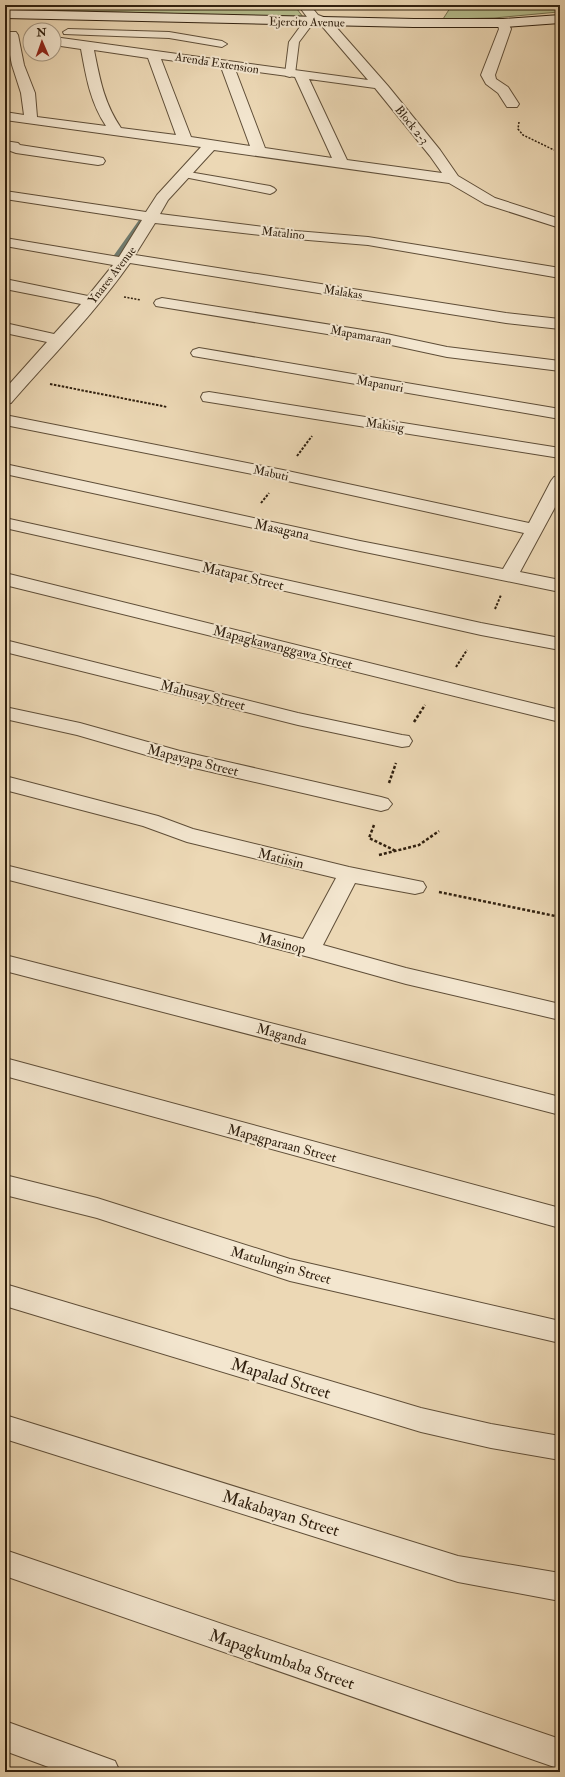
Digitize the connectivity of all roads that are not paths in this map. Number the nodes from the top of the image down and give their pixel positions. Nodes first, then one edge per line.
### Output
1 (304, 5) edge
2 (5, 14) edge
3 (171, 18) junction
4 (560, 19) edge
5 (309, 22) junction
6 (325, 22) junction
7 (503, 23) junction
8 (68, 32) dead end
9 (14, 35) edge
10 (169, 35) junction
11 (62, 41) edge
12 (222, 44) dead end
13 (87, 45) junction
14 (153, 54) junction
15 (226, 64) junction
16 (295, 75) junction
17 (379, 85) junction
18 (512, 104) road end
19 (5, 116) edge
20 (33, 127) junction
21 (116, 132) junction
22 (185, 140) junction
23 (211, 145) junction
24 (9, 146) edge
25 (259, 152) junction
26 (98, 161) dead end
27 (340, 163) junction
28 (184, 174) junction
29 (452, 179) junction
30 (270, 190) dead end
31 (5, 195) edge
32 (151, 217) junction
33 (560, 224) edge
34 (5, 242) edge
35 (125, 260) junction
36 (560, 273) edge
37 (5, 284) edge
38 (95, 297) junction
39 (162, 303) road end
40 (560, 324) edge
41 (5, 328) edge
42 (58, 340) junction
43 (200, 353) dead end
44 (560, 366) edge
45 (209, 397) dead end
46 (5, 399) edge
47 (560, 414) edge
48 (5, 420) edge
49 (560, 453) edge
50 (5, 469) edge
51 (560, 480) edge
52 (5, 523) edge
53 (535, 530) junction
54 (509, 575) junction
55 (5, 579) edge
56 (560, 586) edge
57 (560, 644) edge
58 (5, 646) edge
59 (5, 713) edge
60 (560, 716) edge
61 (402, 741) dead end
62 (5, 783) edge
63 (382, 804) dead end
64 (5, 872) edge
65 (349, 874) junction
66 (415, 887) road end
67 (309, 949) junction
68 (5, 963) edge
69 (560, 1012) edge
70 (5, 1067) edge
71 (560, 1106) edge
72 (5, 1185) edge
73 (560, 1218) edge
74 (5, 1295) edge
75 (560, 1332) edge
76 (5, 1427) edge
77 (560, 1448) edge
78 (5, 1564) edge
79 (560, 1587) edge
80 (5, 1736) edge
81 (560, 1754) edge
82 (104, 1772) edge

1 - 6 street, Block 2-3
2 - 3 street, Ejercito Avenue
3 - 5 street, Ejercito Avenue
3 - 10 lane
4 - 7 street, Ejercito Avenue
5 - 6 street, Ejercito Avenue
5 - 16 lane
6 - 7 street, Ejercito Avenue
6 - 17 street, Block 2-3
7 - 18 street
8 - 10 lane
9 - 20 street
10 - 12 lane
11 - 13 street, Arenda Extension
13 - 14 street, Arenda Extension
13 - 21 street
14 - 15 street, Arenda Extension
14 - 22 street
15 - 16 street, Arenda Extension
15 - 25 street
16 - 17 street, Arenda Extension
16 - 27 street
17 - 29 street, Block 2-3
19 - 20 street
20 - 21 street
20 - 24 street
21 - 22 street
22 - 23 street
23 - 25 street
23 - 28 street, Ynares Avenue
24 - 26 street
25 - 27 street
27 - 29 street
28 - 30 lane
28 - 32 street, Ynares Avenue
29 - 33 street, Block 2-3
31 - 32 street, Matalino
32 - 35 street, Ynares Avenue
32 - 36 street, Matalino
34 - 35 street, Malakas
35 - 38 street, Ynares Avenue
35 - 40 street, Malakas
37 - 38 street
38 - 42 street, Ynares Avenue
39 - 44 street, Mapamaraan
41 - 42 street
42 - 46 street, Ynares Avenue
43 - 47 street, Mapanuri
45 - 49 street, Makisig
48 - 53 street, Mabuti
50 - 54 street, Masagana
51 - 53 street
52 - 57 street, Matapat Street
53 - 54 street
54 - 56 street, Masagana
55 - 60 street, Mapagkawanggawa Street
58 - 61 street, Mahusay Street
59 - 63 street, Mapayapa Street
62 - 65 street, Matiisin
64 - 67 street, Masinop
65 - 66 street, Matiisin
65 - 67 street
67 - 69 street, Masinop
68 - 71 street, Maganda
70 - 73 street, Mapagparaan Street
72 - 75 street, Matulungin Street
74 - 77 street, Mapalad Street
76 - 79 street, Makabayan Street
78 - 81 street, Mapagkumbaba Street
80 - 82 street

